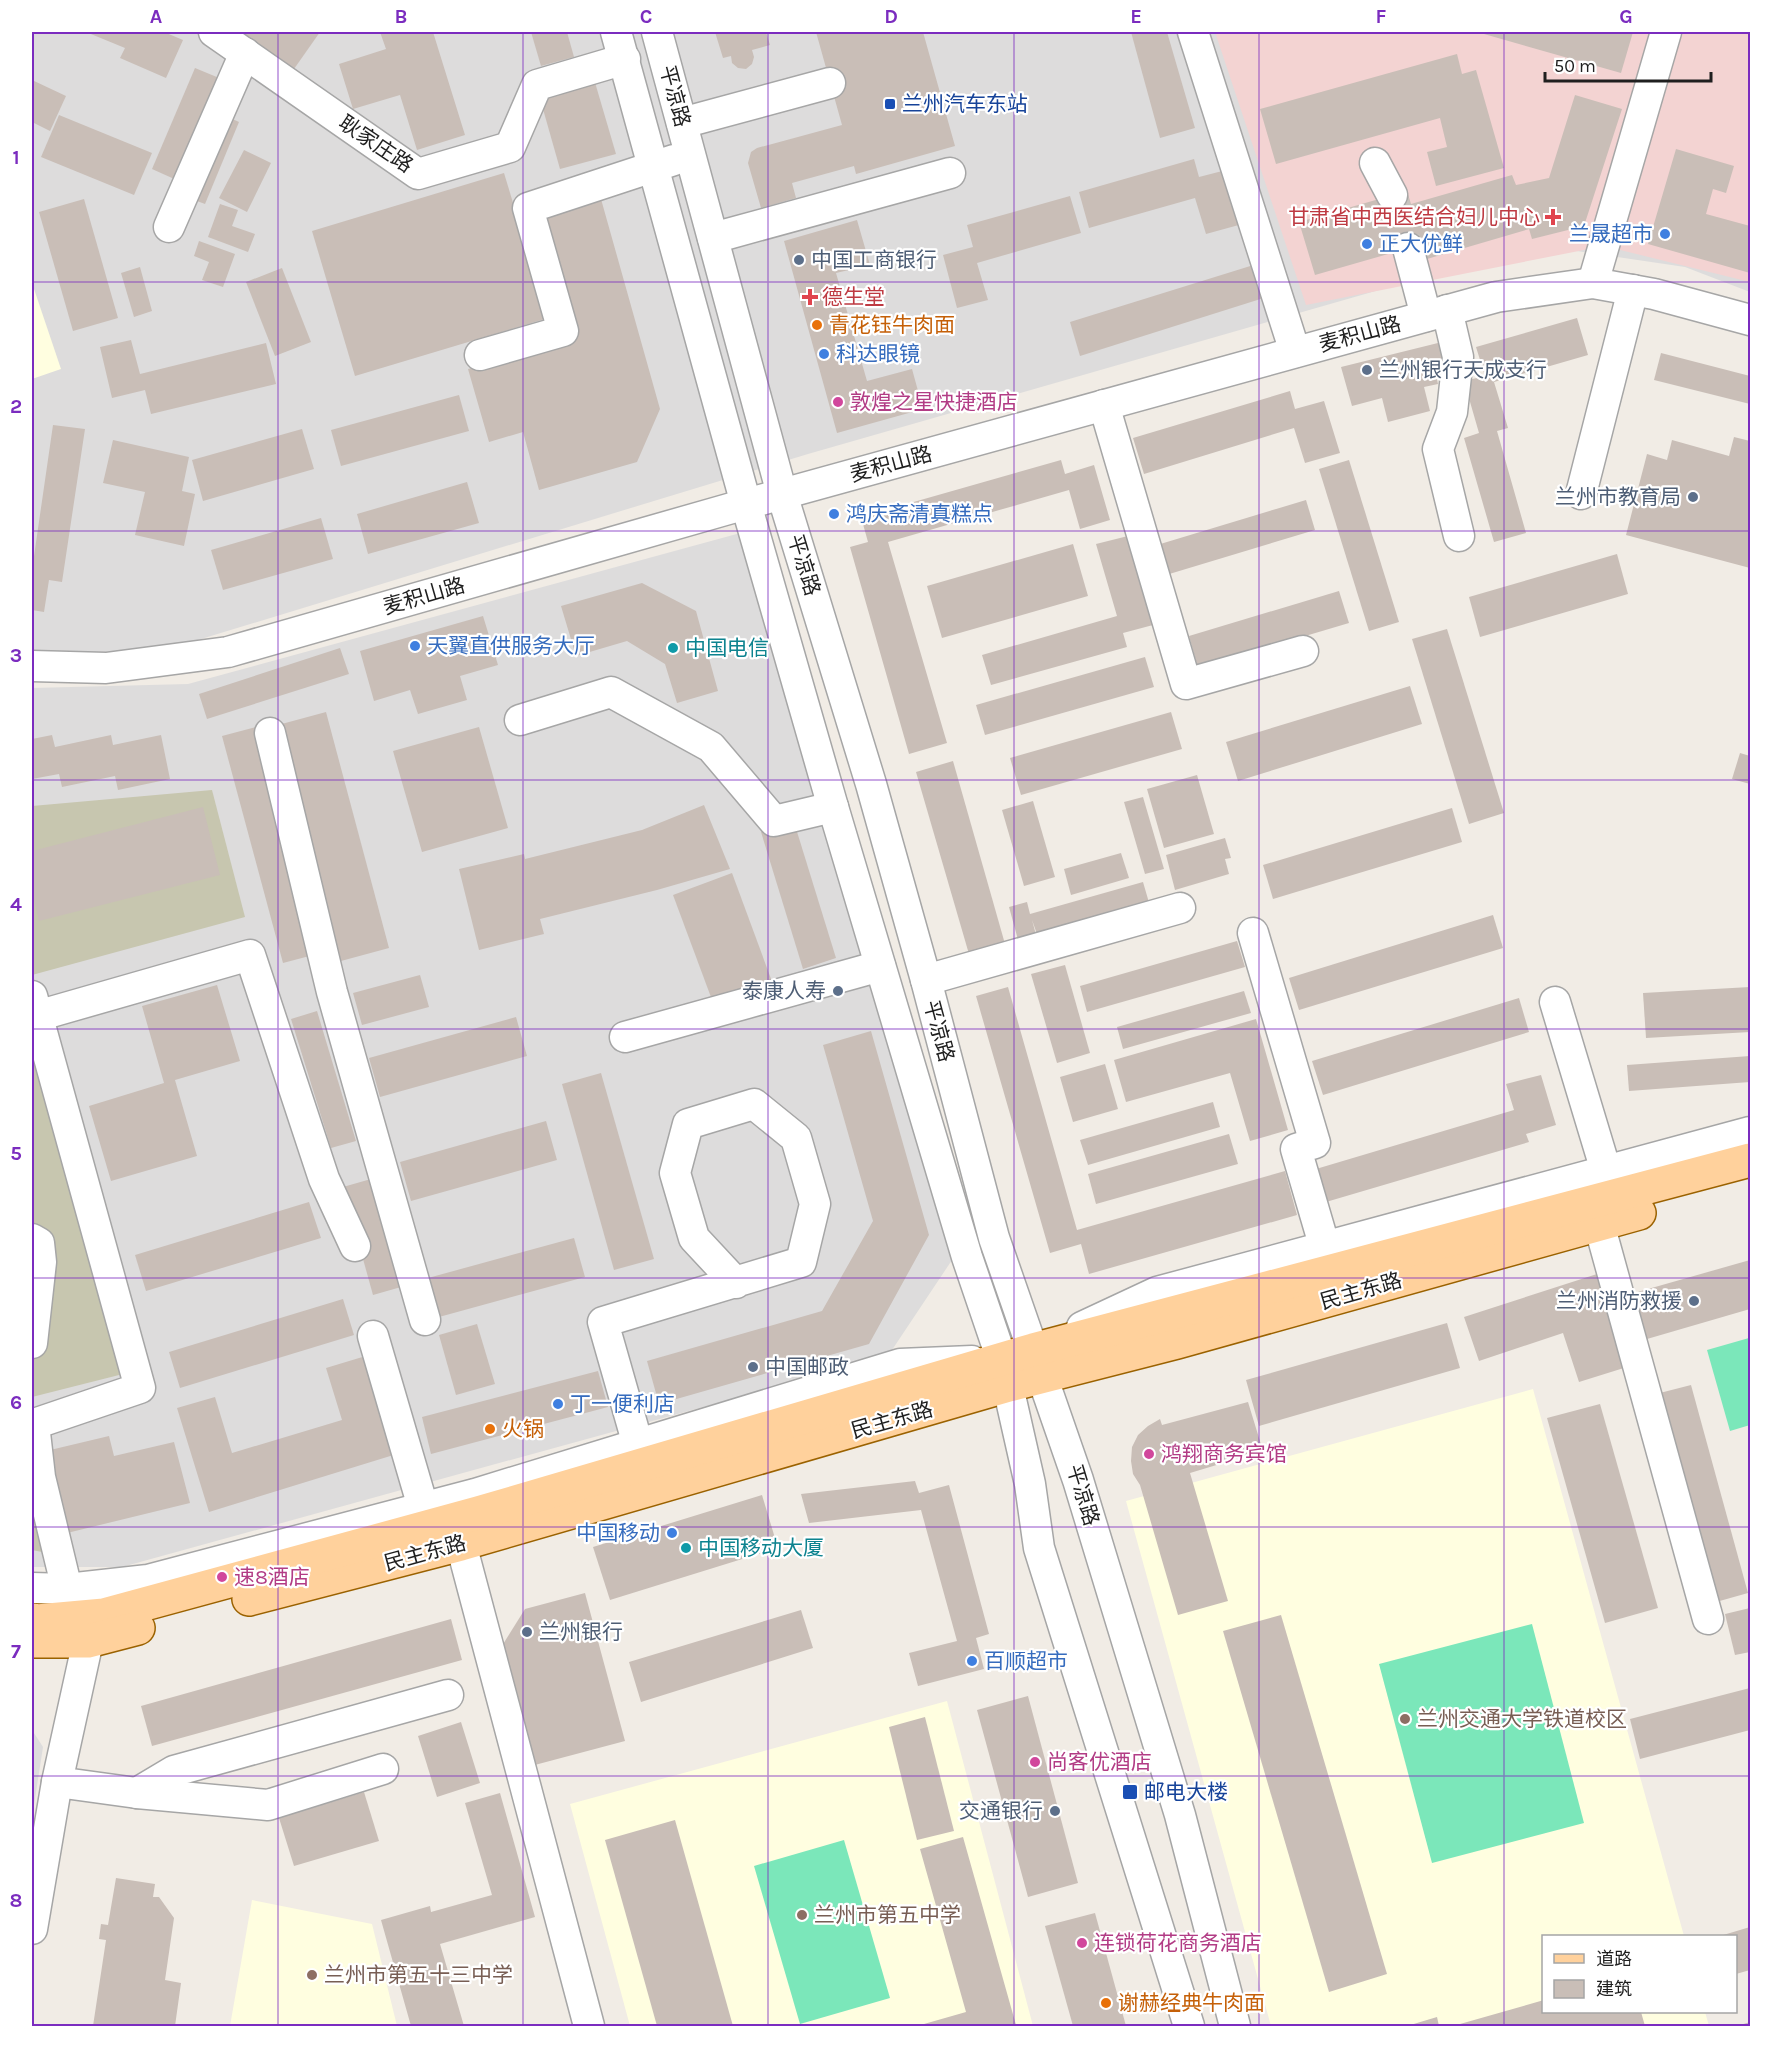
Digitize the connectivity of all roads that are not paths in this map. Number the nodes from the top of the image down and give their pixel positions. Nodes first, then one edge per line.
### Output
1 (214, 32) edge
2 (657, 32) edge
3 (1193, 32) edge
4 (1666, 32) edge
5 (620, 45) edge
6 (245, 53) junction
7 (830, 83) dead end
8 (682, 123) junction
9 (691, 155) junction
10 (1375, 163) dead end
11 (654, 167) junction
12 (950, 173) dead end
13 (1392, 195) tunnel mouth
14 (169, 227) dead end
15 (713, 238) junction
16 (1408, 248) tunnel mouth
17 (1593, 283) junction
18 (1633, 290) junction
19 (1437, 313) junction
20 (1750, 320) edge
21 (1295, 352) junction
22 (480, 355) dead end
23 (1104, 405) junction
24 (782, 494) junction
25 (1581, 494) dead end
26 (746, 504) junction
27 (1459, 536) dead end
28 (1303, 651) dead end
29 (32, 666) edge
30 (520, 720) dead end
31 (270, 733) dead end
32 (833, 807) junction
33 (1180, 908) dead end
34 (1253, 933) dead end
35 (880, 966) junction
36 (926, 980) junction
37 (1555, 1002) dead end
38 (34, 1006) edge
39 (625, 1037) dead end
40 (1750, 1132) edge
41 (1750, 1160) edge
42 (1606, 1171) junction
43 (1750, 1183) edge
44 (1599, 1224) junction
45 (32, 1239) edge
46 (355, 1246) dead end
47 (1325, 1248) junction
48 (736, 1282) junction
49 (425, 1320) dead end
50 (373, 1336) dead end
51 (32, 1343) edge
52 (1038, 1364) junction
53 (1006, 1373) junction
54 (638, 1445) junction
55 (423, 1507) junction
56 (461, 1544) junction
57 (32, 1588) edge
58 (67, 1589) junction
59 (1708, 1619) dead end
60 (32, 1620) edge
61 (32, 1641) edge
62 (88, 1641) junction
63 (447, 1695) dead end
64 (382, 1769) dead end
65 (57, 1782) junction
66 (137, 1793) junction
67 (32, 1916) edge
68 (589, 2026) edge
69 (1189, 2026) edge
70 (1235, 2026) edge

1 - 6 street, 耿家庄路
2 - 8 street, 平凉路
3 - 21 street
4 - 17 street
5 - 6 street, 耿家庄路
5 - 11 street, 平凉路
6 - 14 street
7 - 8 street
8 - 9 street, 平凉路
9 - 11 street
9 - 15 street, 平凉路
10 - 13 street
11 - 22 street
11 - 26 street, 平凉路
12 - 15 street
15 - 24 street, 平凉路
16 - 19 street
17 - 18 street, 麦积山路
17 - 19 street, 麦积山路
18 - 20 street, 麦积山路
18 - 25 street
19 - 21 street, 麦积山路
19 - 27 street
21 - 23 street, 麦积山路
23 - 24 street, 麦积山路
23 - 28 street
24 - 26 street, 麦积山路
24 - 36 street, 平凉路
26 - 29 street, 麦积山路
26 - 32 street, 平凉路
30 - 32 street
31 - 49 street
32 - 35 street, 平凉路
33 - 36 street
34 - 47 street
35 - 39 street
35 - 53 street, 平凉路
36 - 52 street, 平凉路
37 - 42 street
38 - 46 street
38 - 58 street
40 - 42 street, 民主东路
41 - 52 main road, 民主东路
42 - 47 street, 民主东路
43 - 44 main road, 民主东路
44 - 52 main road, 民主东路
44 - 59 street
45 - 51 street
47 - 52 street, 民主东路
48 - 48 street
48 - 54 street
50 - 55 street
52 - 53 main road, 民主东路
52 - 70 street, 平凉路
53 - 54 street, 民主东路
53 - 56 main road, 民主东路
53 - 60 main road, 民主东路
53 - 69 street, 平凉路
54 - 55 street, 民主东路
55 - 58 street, 民主东路
56 - 62 main road, 民主东路
56 - 68 street
57 - 58 street, 民主东路
61 - 62 main road, 民主东路
62 - 65 street
63 - 66 street
64 - 66 street
65 - 66 street
65 - 67 street

